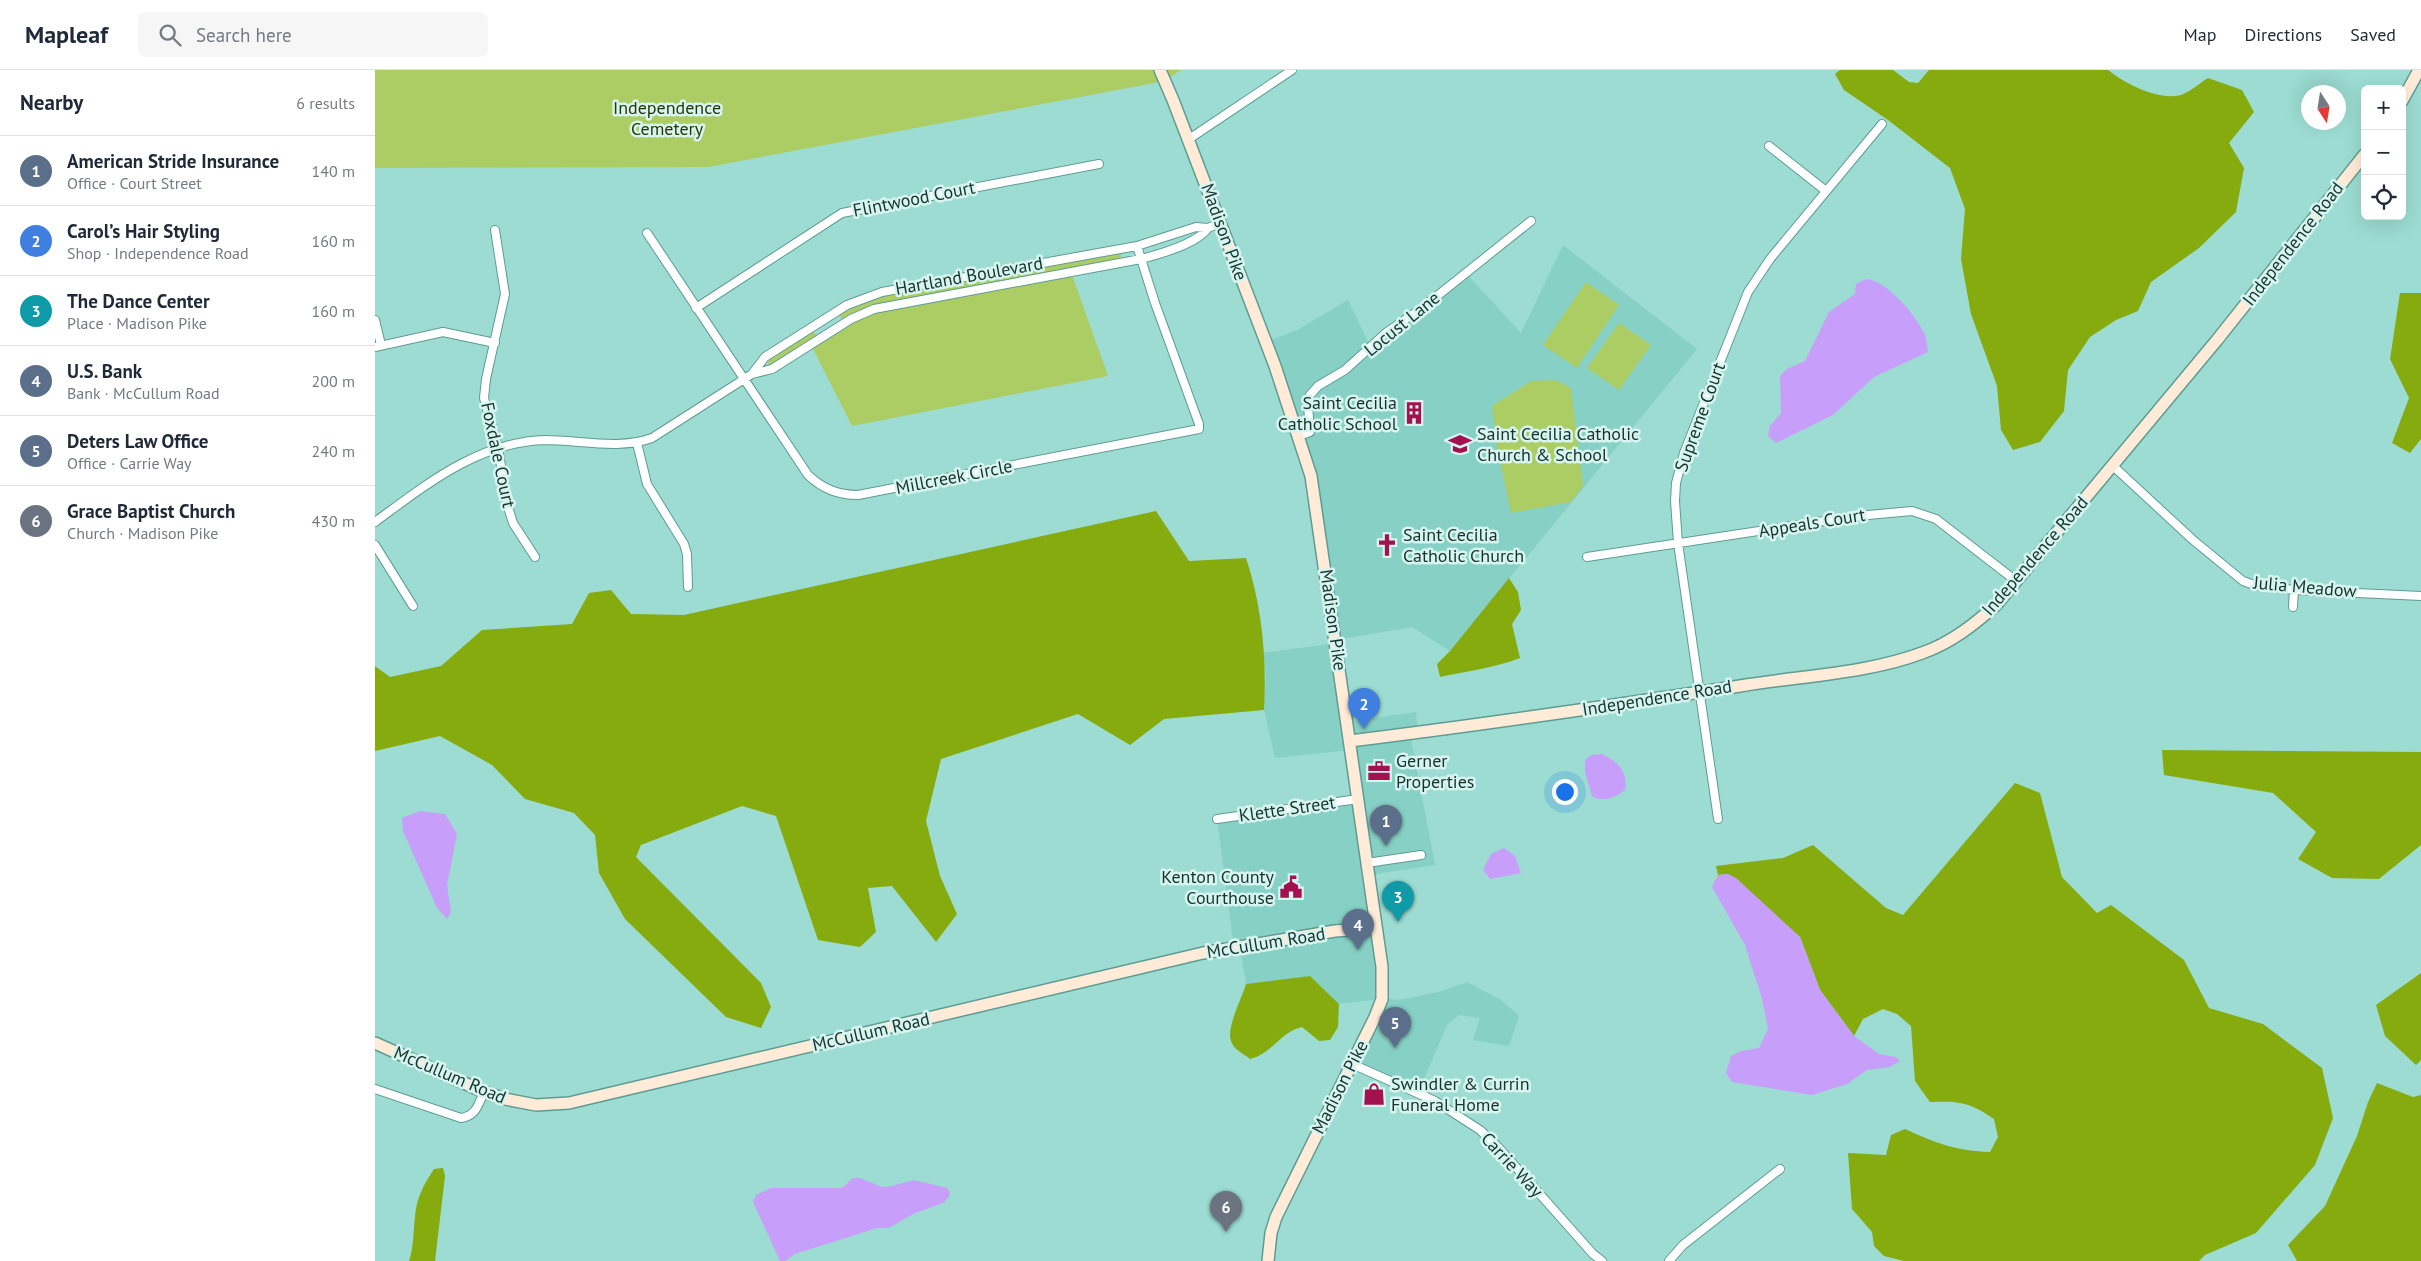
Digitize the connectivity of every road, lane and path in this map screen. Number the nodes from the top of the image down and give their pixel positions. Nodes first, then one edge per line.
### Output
1 (1160, 70) edge
2 (1292, 70) edge
3 (2419, 70) edge
4 (2406, 94) edge
5 (1882, 124) dead end
6 (1189, 140) junction
7 (1769, 146) dead end
8 (2361, 159) edge
9 (1099, 164) dead end
10 (1826, 191) junction
11 (1531, 221) dead end
12 (1220, 223) junction
13 (1208, 228) junction
14 (495, 230) dead end
15 (647, 233) dead end
16 (1137, 246) junction
17 (1141, 259) junction
18 (696, 308) junction
19 (375, 320) edge
20 (495, 343) junction
21 (378, 346) edge
22 (752, 374) junction
23 (743, 379) junction
24 (1299, 436) junction
25 (637, 443) junction
26 (497, 448) junction
27 (2112, 465) junction
28 (375, 522) edge
29 (1678, 543) junction
30 (375, 545) edge
31 (535, 557) dead end
32 (1587, 557) dead end
33 (2016, 581) junction
34 (688, 587) dead end
35 (2294, 590) junction
36 (2421, 596) edge
37 (413, 606) dead end
38 (2293, 607) dead end
39 (1700, 692) junction
40 (1350, 741) junction
41 (1358, 799) junction
42 (1217, 818) dead end
43 (1718, 819) dead end
44 (1421, 854) dead end
45 (1367, 863) junction
46 (1376, 928) junction
47 (375, 1043) edge
48 (1352, 1064) junction
49 (375, 1088) edge
50 (484, 1092) junction
51 (1780, 1168) dead end
52 (1268, 1261) edge
53 (1602, 1261) edge
54 (1669, 1261) edge

1 - 6 street, Madison Pike
2 - 6 street
3 - 4 street
5 - 10 street, Supreme Court
6 - 12 street, Madison Pike
7 - 10 street
8 - 27 street, Independence Road
9 - 18 street, Flintwood Court
10 - 29 street, Supreme Court
11 - 24 street, Locust Lane
12 - 13 street, Hartland Boulevard
12 - 24 street, Madison Pike
13 - 16 street, Hartland Boulevard
13 - 17 street, Hartland Boulevard
14 - 20 street, Foxdale Court
15 - 18 street, Millcreek Circle
16 - 17 street, Millcreek Circle
16 - 22 street, Hartland Boulevard
17 - 22 street, Hartland Boulevard
17 - 23 street, Millcreek Circle
18 - 23 street, Millcreek Circle
19 - 21 street
20 - 21 street
20 - 26 street, Foxdale Court
22 - 23 street, Hartland Boulevard
23 - 25 street, Hartland Boulevard
24 - 40 street, Madison Pike
25 - 26 street, Hartland Boulevard
25 - 34 street
26 - 28 street, Hartland Boulevard
26 - 31 street, Foxdale Court
27 - 33 street, Independence Road
27 - 35 street, Julia Meadow
29 - 32 street, Appeals Court
29 - 33 street, Appeals Court
29 - 39 street, Supreme Court
30 - 37 street
33 - 39 street, Independence Road
35 - 36 street, Julia Meadow
35 - 38 street
39 - 40 street, Independence Road
39 - 43 street, Supreme Court
40 - 41 street, Madison Pike
41 - 42 street, Klette Street
41 - 45 street, Madison Pike
44 - 45 street
45 - 46 street, Madison Pike
46 - 48 street, Madison Pike
46 - 50 street, McCullum Road
47 - 50 street, McCullum Road
48 - 52 street, Madison Pike
48 - 53 street, Carrie Way
49 - 50 street
51 - 54 street

